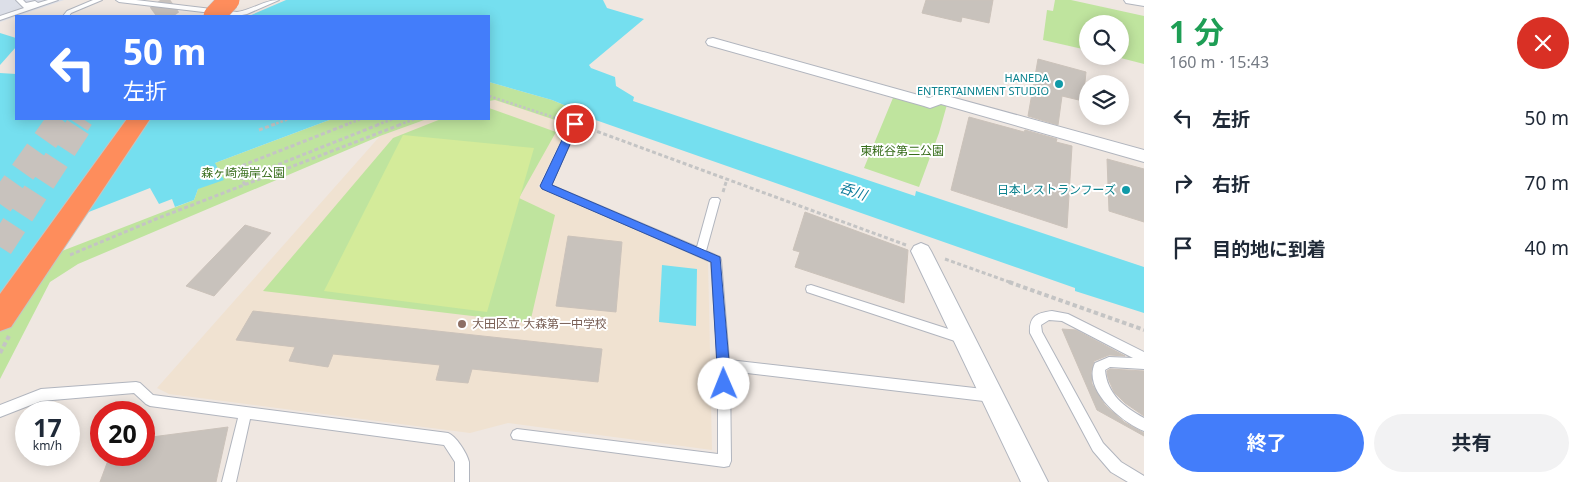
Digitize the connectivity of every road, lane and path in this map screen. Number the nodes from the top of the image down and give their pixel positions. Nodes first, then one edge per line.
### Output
1 (19, 0) edge
2 (43, 0) edge
3 (55, 0) edge
4 (99, 0) edge
5 (119, 0) edge
6 (229, 0) edge
7 (276, 0) edge
8 (1131, 0) edge
9 (143, 1) edge
10 (1144, 2) edge
11 (67, 15) edge
12 (215, 15) edge
13 (0, 18) edge
14 (713, 42) dead end
15 (490, 96) edge
16 (138, 120) edge
17 (286, 120) edge
18 (358, 120) edge
19 (390, 120) edge
20 (412, 120) edge
21 (575, 124) junction
22 (259, 130) dead end
23 (1144, 156) edge
24 (242, 179) junction
25 (245, 185) junction
26 (715, 200) dead end
27 (921, 251) junction
28 (700, 253) junction
29 (64, 259) dead end
30 (811, 290) dead end
31 (7, 323) edge
32 (1144, 330) edge
33 (965, 340) junction
34 (0, 353) edge
35 (1144, 357) edge
36 (1120, 363) junction
37 (1144, 364) edge
38 (724, 365) junction
39 (993, 396) junction
40 (0, 411) edge
41 (245, 413) junction
42 (1144, 424) edge
43 (517, 435) dead end
44 (229, 482) edge
45 (462, 482) edge
46 (1035, 482) edge
47 (1141, 482) edge

1 - 2 lane
3 - 13 lane
4 - 11 lane
5 - 9 lane
6 - 12 highway, bridge
7 - 9 lane
8 - 10 street
14 - 23 street
15 - 21 path
16 - 31 highway
17 - 22 path
18 - 24 path
19 - 24 path
20 - 25 path
21 - 27 path
21 - 28 lane
24 - 25 path
25 - 29 path
26 - 28 lane
27 - 32 path
27 - 33 street
28 - 38 lane
30 - 33 lane
31 - 34 path
33 - 39 street
35 - 36 lane
35 - 47 lane
36 - 37 lane
36 - 42 lane
38 - 39 lane
38 - 43 lane
39 - 46 street
40 - 41 lane
41 - 44 lane
41 - 45 lane

